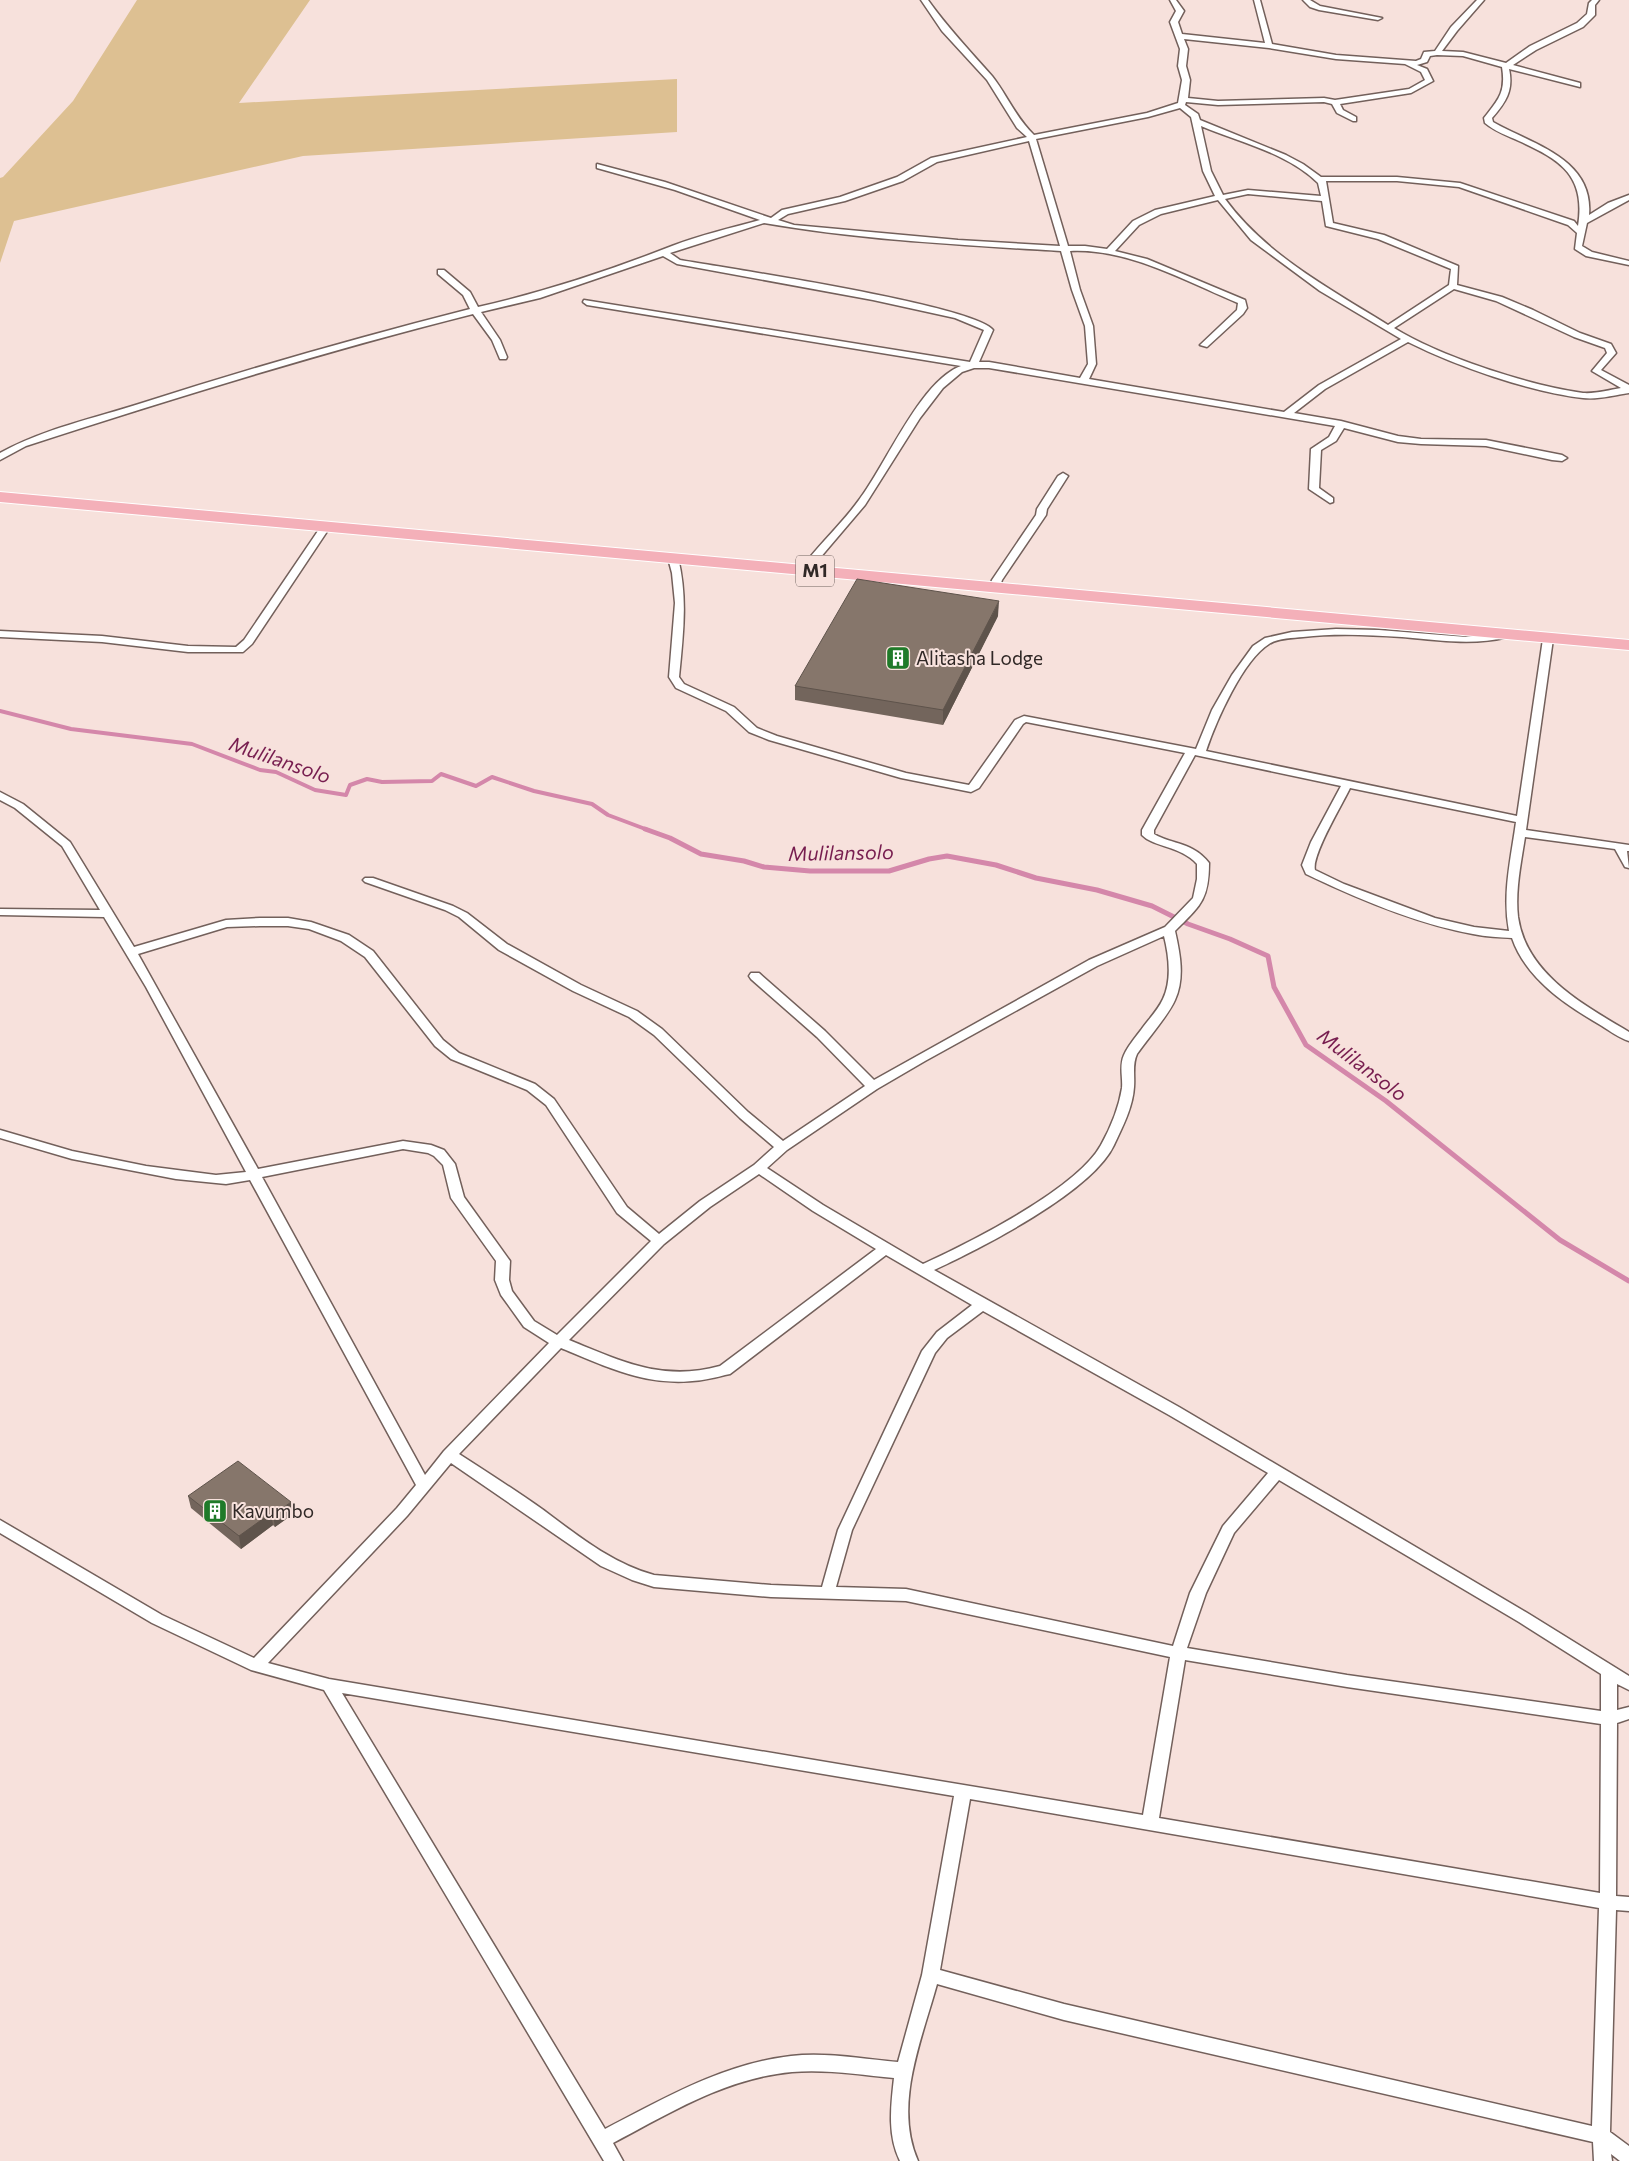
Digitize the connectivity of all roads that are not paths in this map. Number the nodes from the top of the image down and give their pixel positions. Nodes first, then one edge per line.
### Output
1 (924, 0) edge
2 (1173, 0) edge
3 (1257, 0) edge
4 (1306, 0) edge
5 (1481, 0) edge
6 (1596, 0) edge
7 (1378, 18) dead end
8 (1180, 36) junction
9 (1269, 46) junction
10 (1437, 53) junction
11 (1406, 63) junction
12 (1505, 67) junction
13 (1577, 86) dead end
14 (1182, 102) junction
15 (1334, 102) junction
16 (1353, 119) dead end
17 (1197, 122) junction
18 (1032, 137) junction
19 (600, 166) dead end
20 (1319, 179) junction
21 (1220, 196) junction
22 (1629, 197) edge
23 (1324, 199) junction
24 (770, 222) junction
25 (1583, 222) junction
26 (1580, 232) junction
27 (1066, 249) junction
28 (1109, 252) junction
29 (664, 253) junction
30 (1629, 263) edge
31 (441, 272) dead end
32 (1453, 286) junction
33 (587, 302) dead end
34 (474, 310) junction
35 (1388, 328) junction
36 (1407, 339) junction
37 (1204, 345) dead end
38 (503, 357) dead end
39 (973, 365) junction
40 (1083, 381) junction
41 (1629, 390) edge
42 (1286, 415) junction
43 (1342, 424) junction
44 (0, 457) edge
45 (1562, 458) dead end
46 (1063, 476) dead end
47 (0, 497) edge
48 (1330, 500) dead end
49 (325, 527) junction
50 (673, 558) junction
51 (805, 570) junction
52 (995, 588) junction
53 (0, 634) edge
54 (1504, 634) junction
55 (1548, 639) junction
56 (1629, 645) edge
57 (1195, 753) junction
58 (1347, 784) junction
59 (0, 795) edge
60 (1522, 820) junction
61 (1520, 833) junction
62 (1624, 847) edge
63 (1629, 865) edge
64 (370, 880) dead end
65 (0, 912) edge
66 (108, 913) junction
67 (1176, 924) junction
68 (1517, 935) junction
69 (131, 952) junction
70 (755, 976) dead end
71 (1629, 1037) edge
72 (873, 1086) junction
73 (0, 1134) edge
74 (782, 1147) junction
75 (760, 1168) junction
76 (253, 1175) junction
77 (659, 1241) junction
78 (886, 1248) junction
79 (922, 1270) junction
80 (982, 1305) junction
81 (557, 1342) junction
82 (449, 1455) junction
83 (1276, 1474) junction
84 (424, 1487) junction
85 (0, 1526) edge
86 (827, 1594) junction
87 (1178, 1652) junction
88 (256, 1666) junction
89 (1608, 1672) junction
90 (1629, 1684) edge
91 (329, 1685) junction
92 (1629, 1713) edge
93 (1610, 1719) junction
94 (963, 1791) junction
95 (1150, 1824) junction
96 (1608, 1902) junction
97 (1629, 1904) edge
98 (931, 1975) junction
99 (904, 2072) junction
100 (1601, 2136) junction
101 (602, 2140) junction
102 (1627, 2154) edge
103 (614, 2161) edge
104 (909, 2161) edge
105 (1603, 2161) edge

1 - 18 street
2 - 8 street
3 - 9 street
4 - 7 street
5 - 10 street
6 - 12 street
8 - 9 street
8 - 14 street
9 - 11 street
10 - 11 street
10 - 12 street
11 - 15 street
12 - 13 street
12 - 25 street
14 - 15 street
14 - 17 street
14 - 18 street
15 - 16 street
17 - 20 street
17 - 21 street
18 - 24 street
18 - 27 street
19 - 24 street
20 - 23 street
20 - 26 street
21 - 23 street
21 - 28 street
21 - 35 street
22 - 25 street
23 - 32 street
24 - 27 street
24 - 29 street
25 - 26 street
26 - 30 street
27 - 28 street
27 - 40 street
28 - 37 street
29 - 34 street
29 - 39 street
31 - 34 street
32 - 35 street
32 - 41 street
33 - 39 street
34 - 38 street
34 - 44 street
35 - 36 street
36 - 41 street
36 - 42 street
39 - 40 street
39 - 51 street
40 - 42 street
42 - 43 street
43 - 45 street
43 - 48 street
46 - 52 street
47 - 49 main road, M1
49 - 50 main road, M1
49 - 53 street
50 - 51 main road, M1
50 - 57 street
51 - 52 main road, M1
52 - 54 main road, M1
54 - 55 main road, M1
54 - 57 street
55 - 56 main road, M1
55 - 60 street
57 - 58 street
57 - 67 street
58 - 60 street
58 - 68 street
59 - 66 street
60 - 61 street
61 - 62 street
61 - 68 street
62 - 63 street
64 - 74 street
65 - 66 street
66 - 69 street
67 - 72 street
67 - 79 street
68 - 71 street
69 - 76 street
69 - 77 street
70 - 72 street
72 - 74 street
73 - 76 street
74 - 75 street
75 - 77 street
75 - 78 street
76 - 81 street
76 - 84 street
77 - 81 street
78 - 79 street
78 - 81 street
79 - 80 street
80 - 83 street
80 - 86 street
81 - 82 street
82 - 84 street
82 - 86 street
83 - 87 street
83 - 89 street
84 - 88 street
85 - 88 street
86 - 87 street
87 - 93 street
87 - 95 street
88 - 91 street
89 - 90 street
89 - 93 street
91 - 94 street
91 - 101 street
92 - 93 street
93 - 96 street
94 - 95 street
94 - 98 street
95 - 96 street
96 - 97 street
96 - 100 street
98 - 99 street
98 - 100 street
99 - 101 street
99 - 104 street
100 - 102 street
100 - 105 street
101 - 103 street

